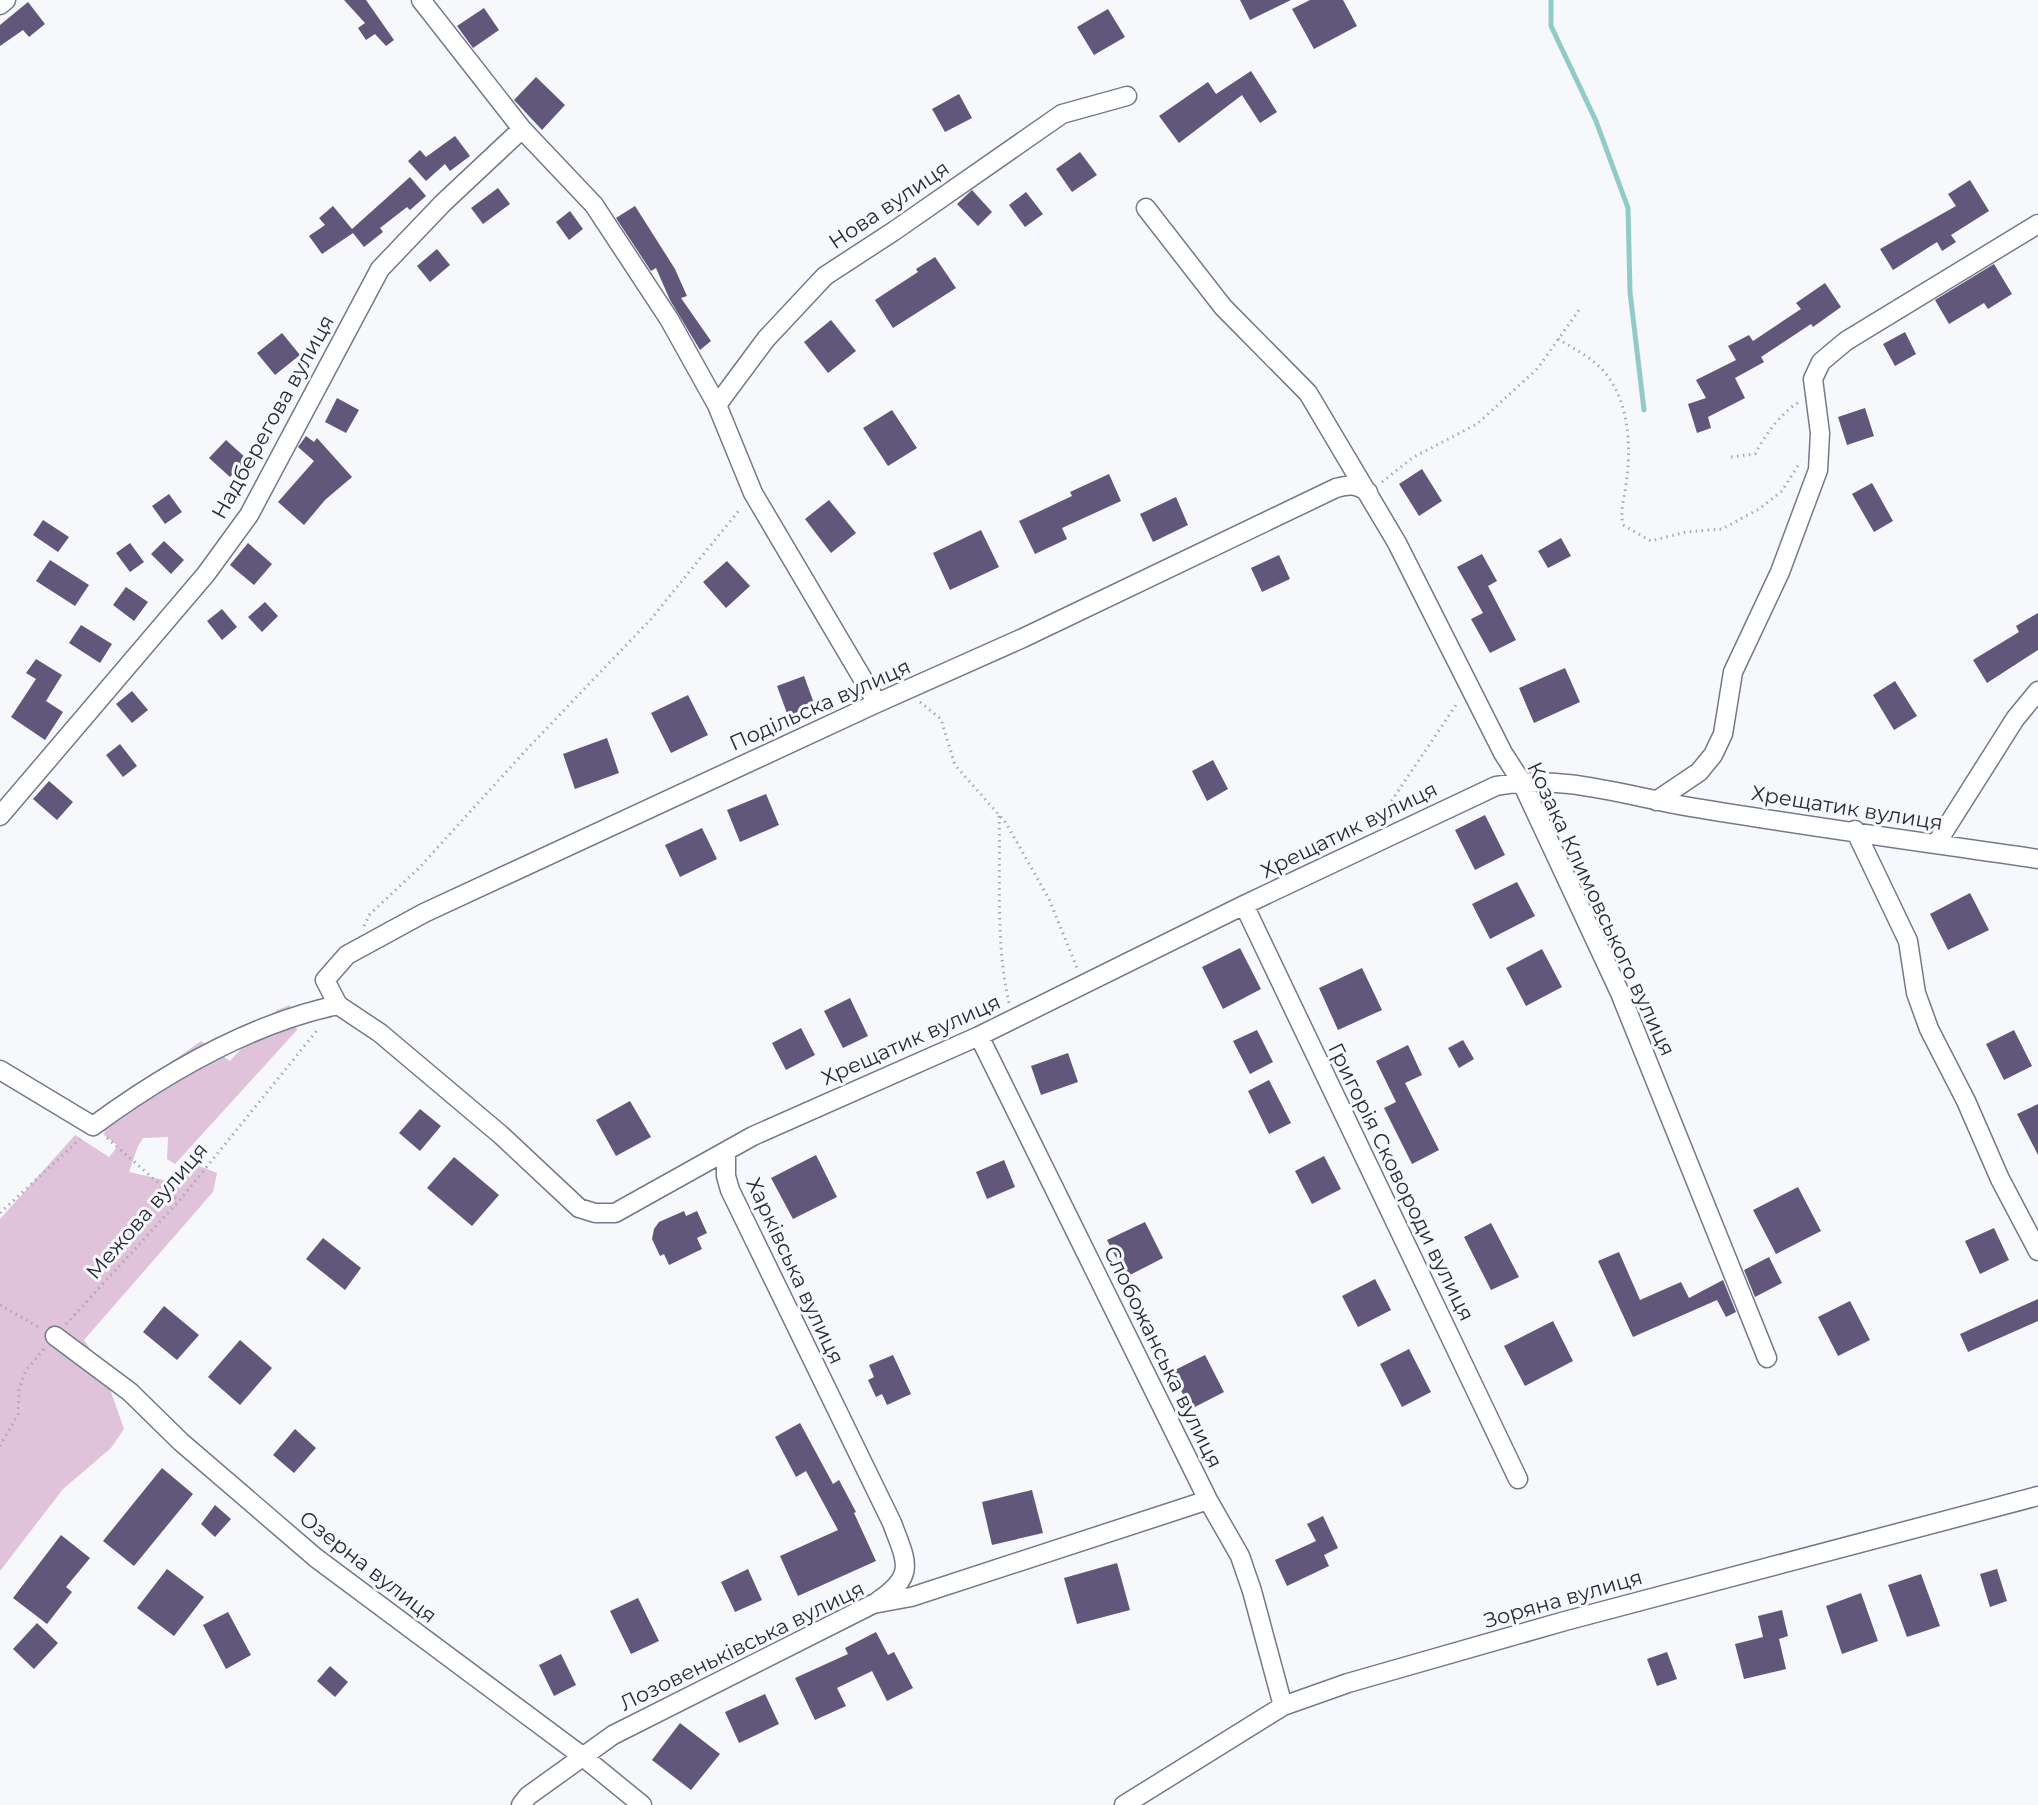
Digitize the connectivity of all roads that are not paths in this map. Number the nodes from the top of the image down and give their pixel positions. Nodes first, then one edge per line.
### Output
1 (6, 0) edge
2 (421, 0) edge
3 (0, 5) edge
4 (1127, 96) dead end
5 (522, 129) junction
6 (1146, 208) dead end
7 (2038, 224) edge
8 (717, 405) junction
9 (1368, 492) junction
10 (2038, 691) edge
11 (883, 701) junction
12 (1521, 781) junction
13 (1656, 801) junction
14 (0, 816) edge
15 (1855, 830) junction
16 (1936, 844) junction
17 (2038, 859) edge
18 (1244, 905) junction
19 (338, 1005) junction
20 (979, 1036) junction
21 (0, 1070) edge
22 (726, 1151) junction
23 (2038, 1251) edge
24 (55, 1336) road end
25 (1767, 1358) dead end
26 (1518, 1479) dead end
27 (2038, 1496) edge
28 (1208, 1500) junction
29 (873, 1604) junction
30 (1283, 1707) junction
31 (582, 1756) junction
32 (521, 1805) edge
33 (642, 1805) edge
34 (1124, 1805) edge

1 - 3 street
2 - 5 street
4 - 8 street, Нова вулиця
5 - 8 street
5 - 14 street, Надберегова вулиця
6 - 9 street
7 - 13 street
8 - 11 street
9 - 11 street, Подільска вулиця
9 - 12 street, Козака Климовського вулиця
10 - 16 street
11 - 19 street, Подільска вулиця
12 - 13 street, Хрещатик вулиця
12 - 18 street, Хрещатик вулиця
12 - 25 street, Козака Климовського вулиця
13 - 15 street, Хрещатик вулиця
15 - 16 street, Хрещатик вулиця
15 - 23 street
16 - 17 street, Хрещатик вулиця
18 - 20 street, Хрещатик вулиця
18 - 26 street, Григорія Сковороди вулиця
19 - 21 street
19 - 22 street
20 - 22 street, Хрещатик вулиця
20 - 28 street, Слобожанська вулиця
22 - 29 street, Харківська вулиця
24 - 31 street, Озерна вулиця
27 - 30 street, Зоряна вулиця
28 - 29 street, Лозовеньківська вулиця
28 - 30 street, Слобожанська вулиця
29 - 31 street, Лозовеньківська вулиця
30 - 34 street, Зоряна вулиця
31 - 32 street, Лозовеньківська вулиця
31 - 33 street, Озерна вулиця

